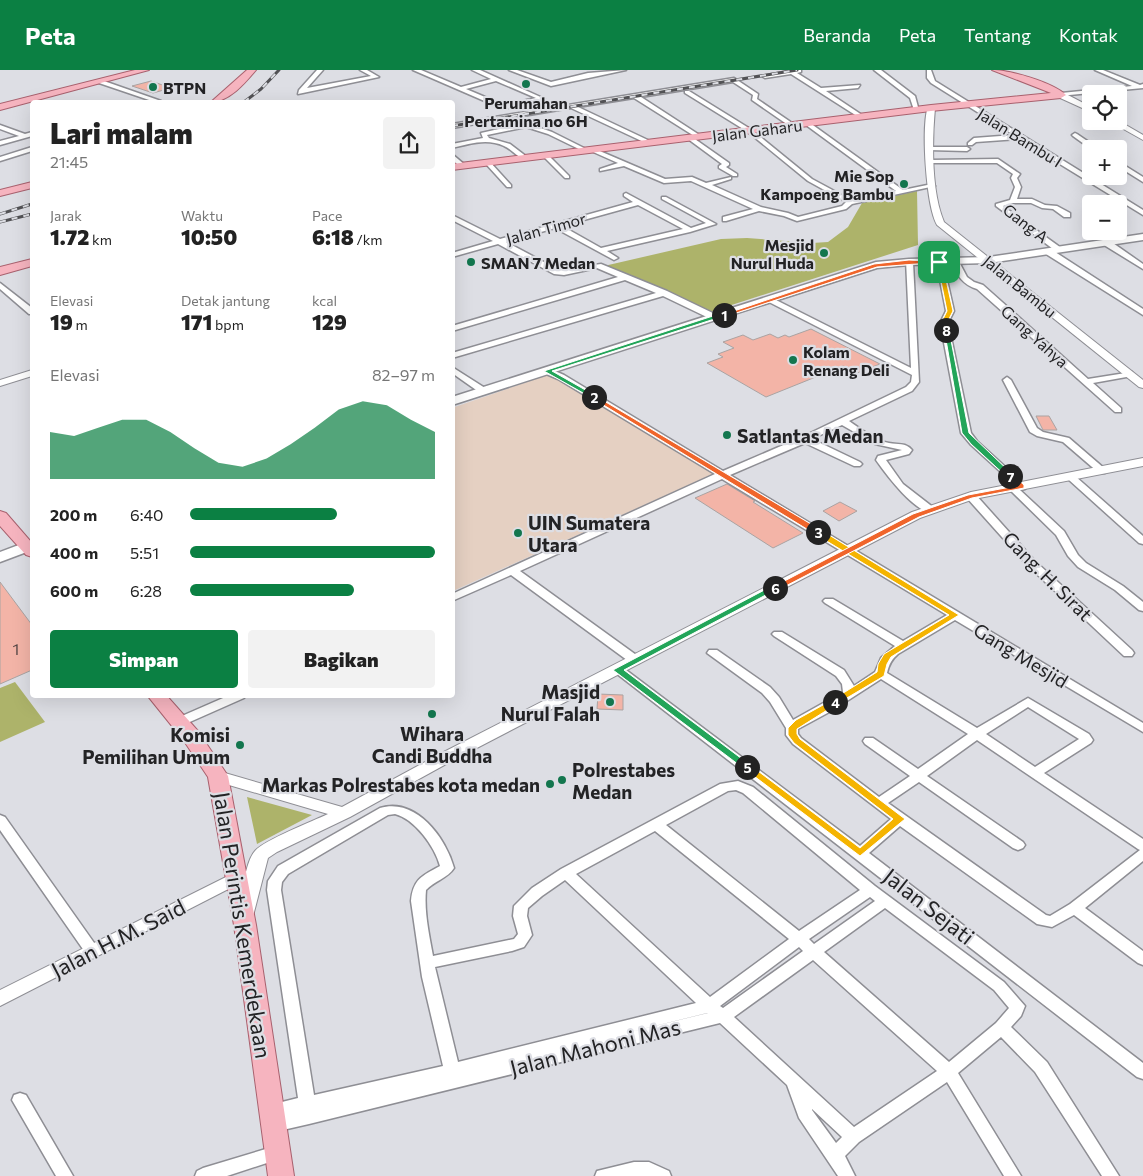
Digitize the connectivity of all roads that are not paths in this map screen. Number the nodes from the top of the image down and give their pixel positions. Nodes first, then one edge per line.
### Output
1 (145, 70) edge
2 (252, 70) edge
3 (320, 70) edge
4 (363, 70) edge
5 (416, 70) edge
6 (475, 70) edge
7 (512, 70) edge
8 (572, 70) edge
9 (623, 70) edge
10 (803, 70) edge
11 (876, 70) edge
12 (996, 70) edge
13 (1098, 70) edge
14 (929, 71) edge
15 (792, 72) junction
16 (588, 75) junction
17 (765, 76) dead end
18 (595, 78) dead end
19 (497, 79) junction
20 (100, 82) junction
21 (858, 86) dead end
22 (1141, 86) edge
23 (459, 89) junction
24 (685, 90) junction
25 (820, 90) junction
26 (301, 91) junction
27 (1061, 95) junction
28 (607, 96) dead end
29 (635, 96) junction
30 (296, 97) dead end
31 (150, 100) edge
32 (218, 100) edge
33 (968, 105) junction
34 (572, 106) junction
35 (1082, 106) edge
36 (0, 107) edge
37 (923, 109) junction
38 (862, 117) junction
39 (808, 124) junction
40 (455, 126) edge
41 (793, 126) junction
42 (0, 127) edge
43 (1127, 129) edge
44 (750, 131) junction
45 (30, 134) edge
46 (1075, 135) dead end
47 (24, 136) junction
48 (695, 137) junction
49 (1018, 137) junction
50 (486, 138) junction
51 (1143, 138) edge
52 (1082, 140) edge
53 (0, 143) edge
54 (650, 143) junction
55 (455, 145) edge
56 (931, 149) junction
57 (30, 150) edge
58 (590, 151) junction
59 (546, 156) junction
60 (525, 158) junction
61 (0, 159) edge
62 (455, 159) edge
63 (488, 162) junction
64 (931, 162) junction
65 (624, 164) junction
66 (463, 166) junction
67 (455, 167) edge
68 (1127, 169) edge
69 (602, 170) dead end
70 (567, 176) dead end
71 (1143, 180) edge
72 (706, 185) junction
73 (30, 186) edge
74 (509, 186) dead end
75 (930, 186) junction
76 (900, 192) junction
77 (0, 193) edge
78 (626, 195) dead end
79 (664, 198) dead end
80 (1013, 201) junction
81 (640, 202) junction
82 (850, 202) junction
83 (759, 209) junction
84 (1143, 213) edge
85 (1067, 214) dead end
86 (455, 219) edge
87 (726, 219) dead end
88 (556, 226) junction
89 (690, 230) junction
90 (1143, 237) edge
91 (510, 238) junction
92 (499, 242) junction
93 (1107, 242) junction
94 (600, 250) junction
95 (1055, 251) junction
96 (455, 253) edge
97 (614, 258) dead end
98 (988, 260) junction
99 (909, 262) junction
100 (939, 262) junction
101 (955, 262) junction
102 (30, 264) edge
103 (1143, 267) edge
104 (564, 270) dead end
105 (0, 271) edge
106 (627, 277) junction
107 (0, 285) edge
108 (664, 293) junction
109 (769, 300) junction
110 (30, 310) edge
111 (1143, 312) edge
112 (716, 318) junction
113 (455, 328) edge
114 (455, 354) edge
115 (455, 371) edge
116 (547, 371) junction
117 (30, 374) edge
118 (916, 374) junction
119 (1130, 374) junction
120 (1006, 380) dead end
121 (1087, 382) junction
122 (0, 383) edge
123 (1143, 385) edge
124 (482, 390) junction
125 (455, 400) edge
126 (1118, 410) dead end
127 (843, 421) junction
128 (805, 439) junction
129 (1143, 462) edge
130 (857, 464) dead end
131 (1102, 471) junction
132 (722, 475) junction
133 (1072, 478) junction
134 (1018, 488) junction
135 (971, 496) junction
136 (930, 510) junction
137 (0, 516) edge
138 (1143, 541) edge
139 (30, 547) edge
140 (30, 548) edge
141 (849, 550) junction
142 (0, 557) edge
143 (513, 571) junction
144 (455, 597) edge
145 (829, 601) dead end
146 (1143, 608) edge
147 (955, 615) junction
148 (778, 634) dead end
149 (904, 646) junction
150 (1128, 653) dead end
151 (713, 654) dead end
152 (635, 660) junction
153 (618, 670) junction
154 (881, 674) junction
155 (849, 692) junction
156 (159, 698) edge
157 (233, 698) edge
158 (179, 722) junction
159 (792, 728) junction
160 (1143, 728) edge
161 (977, 734) junction
162 (869, 741) dead end
163 (1035, 773) junction
164 (218, 776) junction
165 (920, 776) junction
166 (879, 802) junction
167 (344, 813) junction
168 (900, 819) junction
169 (0, 820) edge
170 (658, 825) junction
171 (1018, 845) dead end
172 (1143, 846) edge
173 (860, 853) junction
174 (1143, 854) edge
175 (566, 873) junction
176 (236, 878) junction
177 (870, 890) junction
178 (884, 901) junction
179 (1075, 908) junction
180 (244, 925) junction
181 (799, 939) junction
182 (92, 951) junction
183 (814, 952) junction
184 (1143, 959) edge
185 (428, 963) junction
186 (0, 999) edge
187 (709, 1006) junction
188 (723, 1016) junction
189 (1001, 1027) junction
190 (452, 1071) junction
191 (949, 1072) junction
192 (1143, 1072) edge
193 (794, 1081) junction
194 (20, 1100) dead end
195 (308, 1109) junction
196 (273, 1118) junction
197 (853, 1137) junction
198 (279, 1152) junction
199 (835, 1155) junction
200 (65, 1176) edge
201 (203, 1176) edge
202 (281, 1176) edge
203 (603, 1176) edge
204 (663, 1176) edge
205 (847, 1176) edge
206 (1013, 1176) edge
207 (1111, 1176) edge

1 - 20 main road
2 - 32 main road
3 - 26 street
4 - 26 street
5 - 23 street
6 - 19 street
7 - 16 street
8 - 16 street
9 - 16 street
10 - 15 street
11 - 37 street
12 - 27 main road
13 - 22 street
14 - 33 street, Jalan Bambu I
15 - 17 street
15 - 25 street
16 - 18 street
19 - 23 street
19 - 23 street
20 - 31 street
20 - 36 main road
21 - 25 street
22 - 27 street
24 - 28 street
24 - 29 street
24 - 41 street
24 - 44 street
25 - 38 street
26 - 30 street
27 - 33 main road, Jalan Gaharu
27 - 35 street
29 - 34 street
29 - 48 street
33 - 37 main road, Jalan Gaharu
33 - 49 street, Jalan Bambu I
34 - 40 street
34 - 54 street
37 - 38 main road, Jalan Gaharu
37 - 56 street, Jalan Bambu
38 - 39 main road, Jalan Gaharu
39 - 41 main road, Jalan Gaharu
39 - 76 street
41 - 44 main road, Jalan Gaharu
42 - 47 street
43 - 51 street
44 - 48 main road, Jalan Gaharu
44 - 82 street
45 - 47 street
46 - 52 street
47 - 53 street
48 - 54 main road, Jalan Gaharu
48 - 72 street
49 - 56 street
49 - 84 street, Jalan Bambu I
50 - 55 street
50 - 58 street
50 - 60 street
54 - 58 main road, Jalan Gaharu
56 - 64 street, Jalan Bambu
57 - 61 street
58 - 59 main road, Jalan Gaharu
58 - 65 street
59 - 60 main road, Jalan Gaharu
59 - 70 street
60 - 63 main road, Jalan Gaharu
62 - 66 street
63 - 66 main road, Jalan Gaharu
63 - 74 street
64 - 75 street, Jalan Bambu
64 - 80 street, Gang A
65 - 69 street
65 - 72 street
66 - 67 main road, Jalan Gaharu
68 - 71 street
72 - 83 street
73 - 77 main road
75 - 76 street
75 - 98 street, Jalan Bambu
76 - 82 street
78 - 81 street
79 - 89 street
80 - 85 street
80 - 95 street, Gang A
81 - 88 street, Jalan Timor
81 - 89 street
82 - 83 street
83 - 87 street
86 - 92 street
88 - 91 street, Jalan Timor
88 - 94 street
89 - 94 street
90 - 93 main road
91 - 92 street, Jalan Timor
91 - 104 street
92 - 96 street, Jalan Timor
92 - 106 street
93 - 95 main road
93 - 103 street
94 - 97 street
95 - 98 main road
95 - 111 street, Gang A
98 - 101 main road
98 - 119 street, Jalan Bambu
99 - 100 main road
99 - 109 main road
99 - 118 street
100 - 101 main road
100 - 134 street
101 - 121 street, Gang Yahya
102 - 105 main road
106 - 108 street
106 - 113 street
107 - 110 street
108 - 112 street
108 - 114 street
109 - 112 main road
109 - 118 street
112 - 116 main road
115 - 124 street
116 - 124 main road
116 - 132 street, Gang Mesjid
117 - 122 street
118 - 127 street
119 - 121 street
119 - 123 street, Jalan Bambu
120 - 131 street
121 - 126 street, Gang Yahya
124 - 125 main road
127 - 128 street
127 - 136 street
128 - 130 street
128 - 132 street
129 - 131 street
131 - 133 street
132 - 141 street, Gang Mesjid
132 - 143 street
133 - 134 street
133 - 138 street
134 - 135 street
134 - 146 street
135 - 136 street
135 - 150 street, Gang. H. Sirat
136 - 141 street
137 - 139 main road
140 - 142 main road
141 - 147 street, Gang Mesjid
141 - 152 street
143 - 144 street
143 - 152 street
145 - 149 street
147 - 149 street
147 - 160 street, Gang Mesjid
148 - 155 street
149 - 154 street
151 - 159 street
152 - 153 street
153 - 167 street
153 - 173 street, Jalan Sejati
154 - 155 street
154 - 161 street
155 - 159 street
156 - 158 main road, Jalan Perintis Kemerdekaan
157 - 158 street
158 - 164 main road, Jalan Perintis Kemerdekaan
159 - 166 street
161 - 163 street
161 - 163 street
161 - 165 street
162 - 165 street
163 - 172 street
164 - 167 street
164 - 176 main road, Jalan Perintis Kemerdekaan
165 - 166 street
165 - 171 street
166 - 168 street
167 - 180 street
168 - 173 street
168 - 179 street
169 - 182 street
170 - 175 street
170 - 177 street
170 - 181 street
173 - 192 street, Jalan Sejati
174 - 179 street
175 - 185 street
175 - 187 street
176 - 180 main road, Jalan Perintis Kemerdekaan
176 - 182 street, Jalan H.M. Said
177 - 178 street
177 - 181 street, Jalan Mahoni Mas
178 - 183 street, Jalan Mahoni Mas
178 - 189 street
179 - 184 street
180 - 196 main road, Jalan Perintis Kemerdekaan
181 - 183 street
181 - 187 street, Jalan Mahoni Mas
182 - 186 street, Jalan H.M. Said
183 - 188 street, Jalan Mahoni Mas
183 - 191 street
185 - 190 street
185 - 195 street
187 - 188 street
187 - 190 street, Jalan Mahoni Mas
188 - 193 street
188 - 195 street, Jalan Mahoni Mas
189 - 191 street
189 - 207 street
190 - 195 street, Jalan Mahoni Mas
191 - 197 street
191 - 206 street
193 - 197 street
193 - 199 street
194 - 200 street
195 - 196 street, Jalan Mahoni Mas
196 - 198 main road, Jalan Perintis Kemerdekaan
197 - 199 street
198 - 201 street
198 - 202 main road, Jalan Perintis Kemerdekaan
199 - 205 street
203 - 204 street

